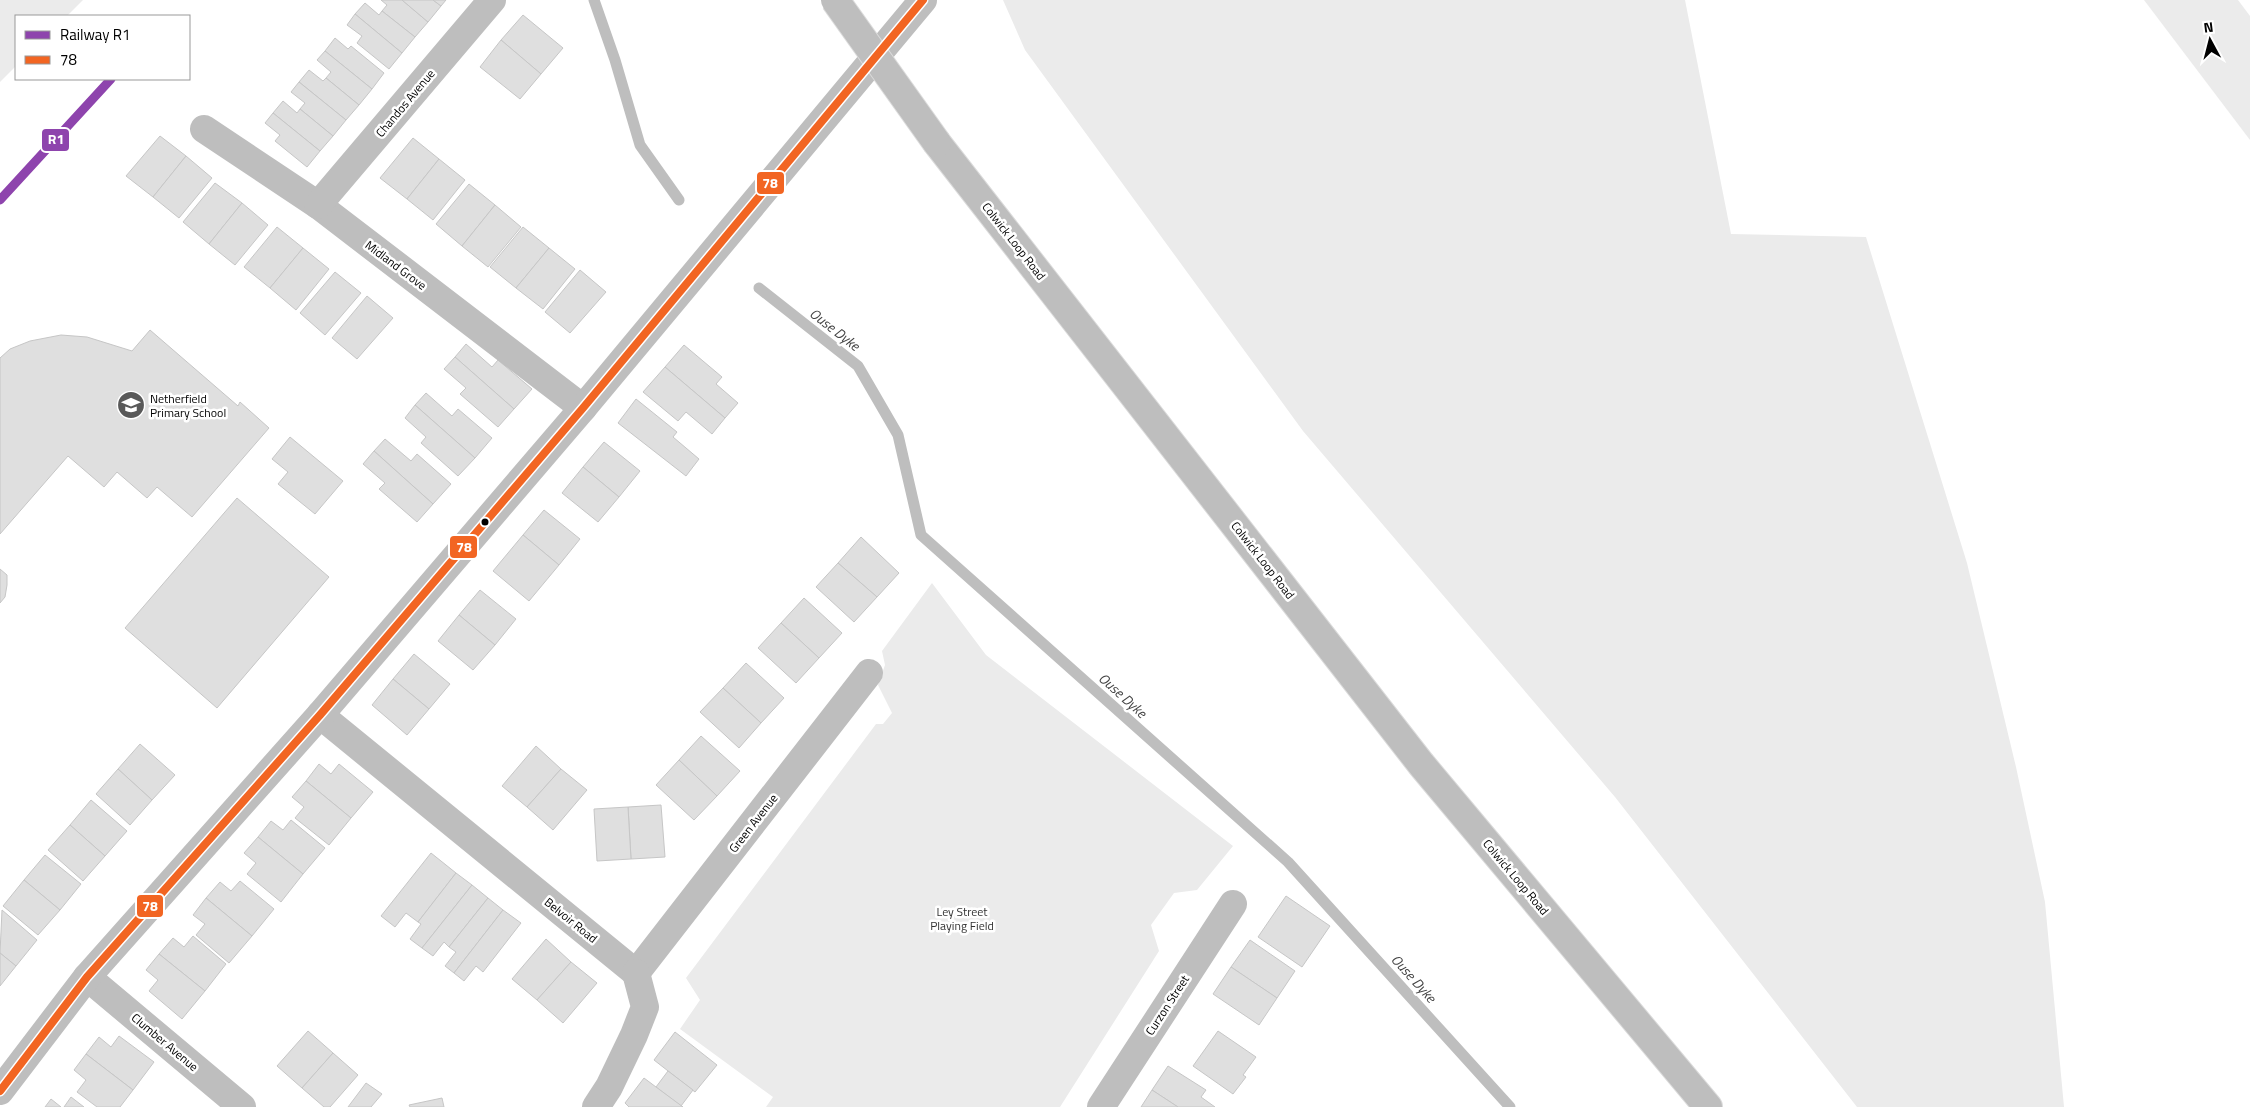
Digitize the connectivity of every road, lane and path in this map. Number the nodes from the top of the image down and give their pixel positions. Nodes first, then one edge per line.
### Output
1 (492, 0) edge
2 (835, 0) edge
3 (923, 0) edge
4 (204, 129) dead end
5 (318, 205) junction
6 (583, 408) junction
7 (870, 672) dead end
8 (320, 715) junction
9 (1233, 904) dead end
10 (636, 973) junction
11 (88, 977) junction
12 (0, 1092) edge
13 (242, 1107) edge
14 (596, 1107) edge
15 (1101, 1107) edge
16 (1708, 1107) edge

1 - 5 street, Chandos Avenue
2 - 16 street, Colwick Loop Road, bridge
3 - 6 street
4 - 5 street, Midland Grove
5 - 6 street, Midland Grove
6 - 8 street
7 - 10 street, Green Avenue
8 - 10 street, Belvoir Road
8 - 11 street
9 - 15 street, Curzon Street
10 - 14 street
11 - 12 street
11 - 13 street, Clumber Avenue

